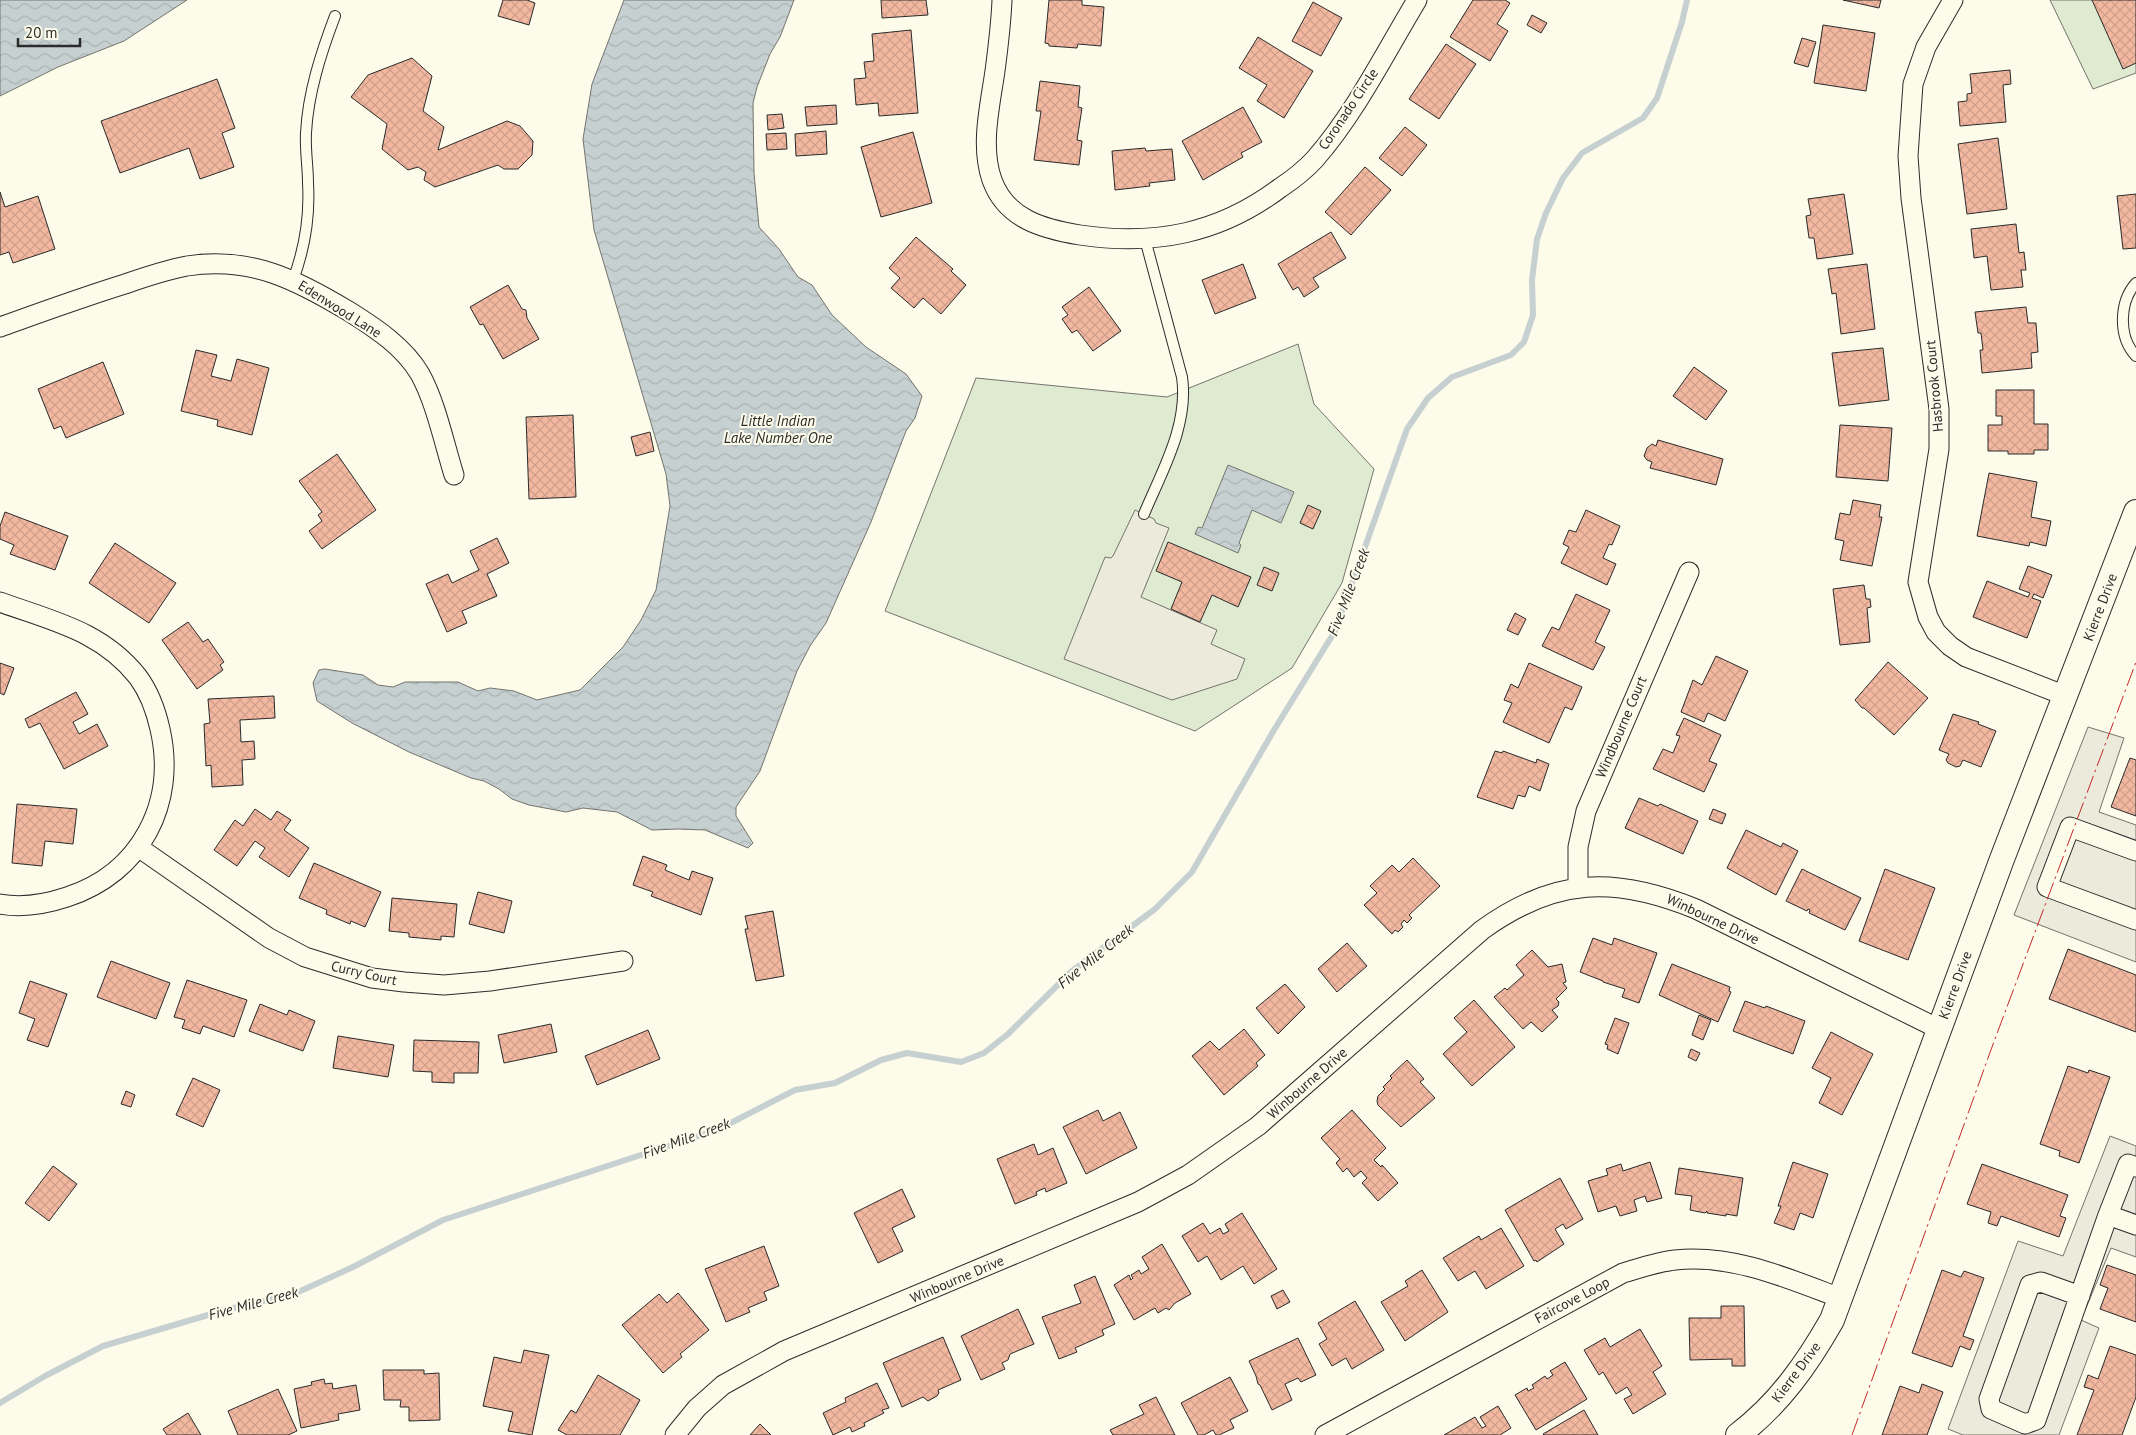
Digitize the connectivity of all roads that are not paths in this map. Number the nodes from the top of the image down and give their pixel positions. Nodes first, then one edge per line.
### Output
1 (1002, 0) edge
2 (1416, 0) edge
3 (1953, 0) edge
4 (336, 16) dead end
5 (1145, 239) junction
6 (293, 280) junction
7 (2136, 283) edge
8 (0, 327) edge
9 (2136, 356) edge
10 (454, 475) dead end
11 (2136, 512) edge
12 (1144, 514) dead end
13 (1689, 572) dead end
14 (0, 602) edge
15 (2066, 696) junction
16 (138, 847) junction
17 (2136, 851) edge
18 (1578, 888) junction
19 (0, 904) edge
20 (2136, 920) edge
21 (622, 961) dead end
22 (1939, 1029) junction
23 (2136, 1167) edge
24 (2108, 1215) junction
25 (2136, 1225) edge
26 (2080, 1296) junction
27 (1840, 1298) junction
28 (675, 1435) edge
29 (1325, 1435) edge
30 (1738, 1435) edge

1 - 5 street, Coronado Circle
2 - 5 street, Coronado Circle
3 - 15 street, Hasbrook Court
4 - 6 lane
5 - 12 lane
6 - 8 street, Edenwood Lane
6 - 10 street, Edenwood Lane
7 - 9 lane
11 - 15 street, Kierre Drive
13 - 18 street, Windbourne Court
14 - 16 street
15 - 22 street, Kierre Drive
16 - 19 street
16 - 21 street, Curry Court
17 - 20 street
18 - 22 street, Winbourne Drive
18 - 28 street, Winbourne Drive
22 - 27 street, Kierre Drive
23 - 24 street
24 - 25 street
24 - 26 street
26 - 26 street
27 - 29 street, Faircove Loop
27 - 30 street, Kierre Drive

